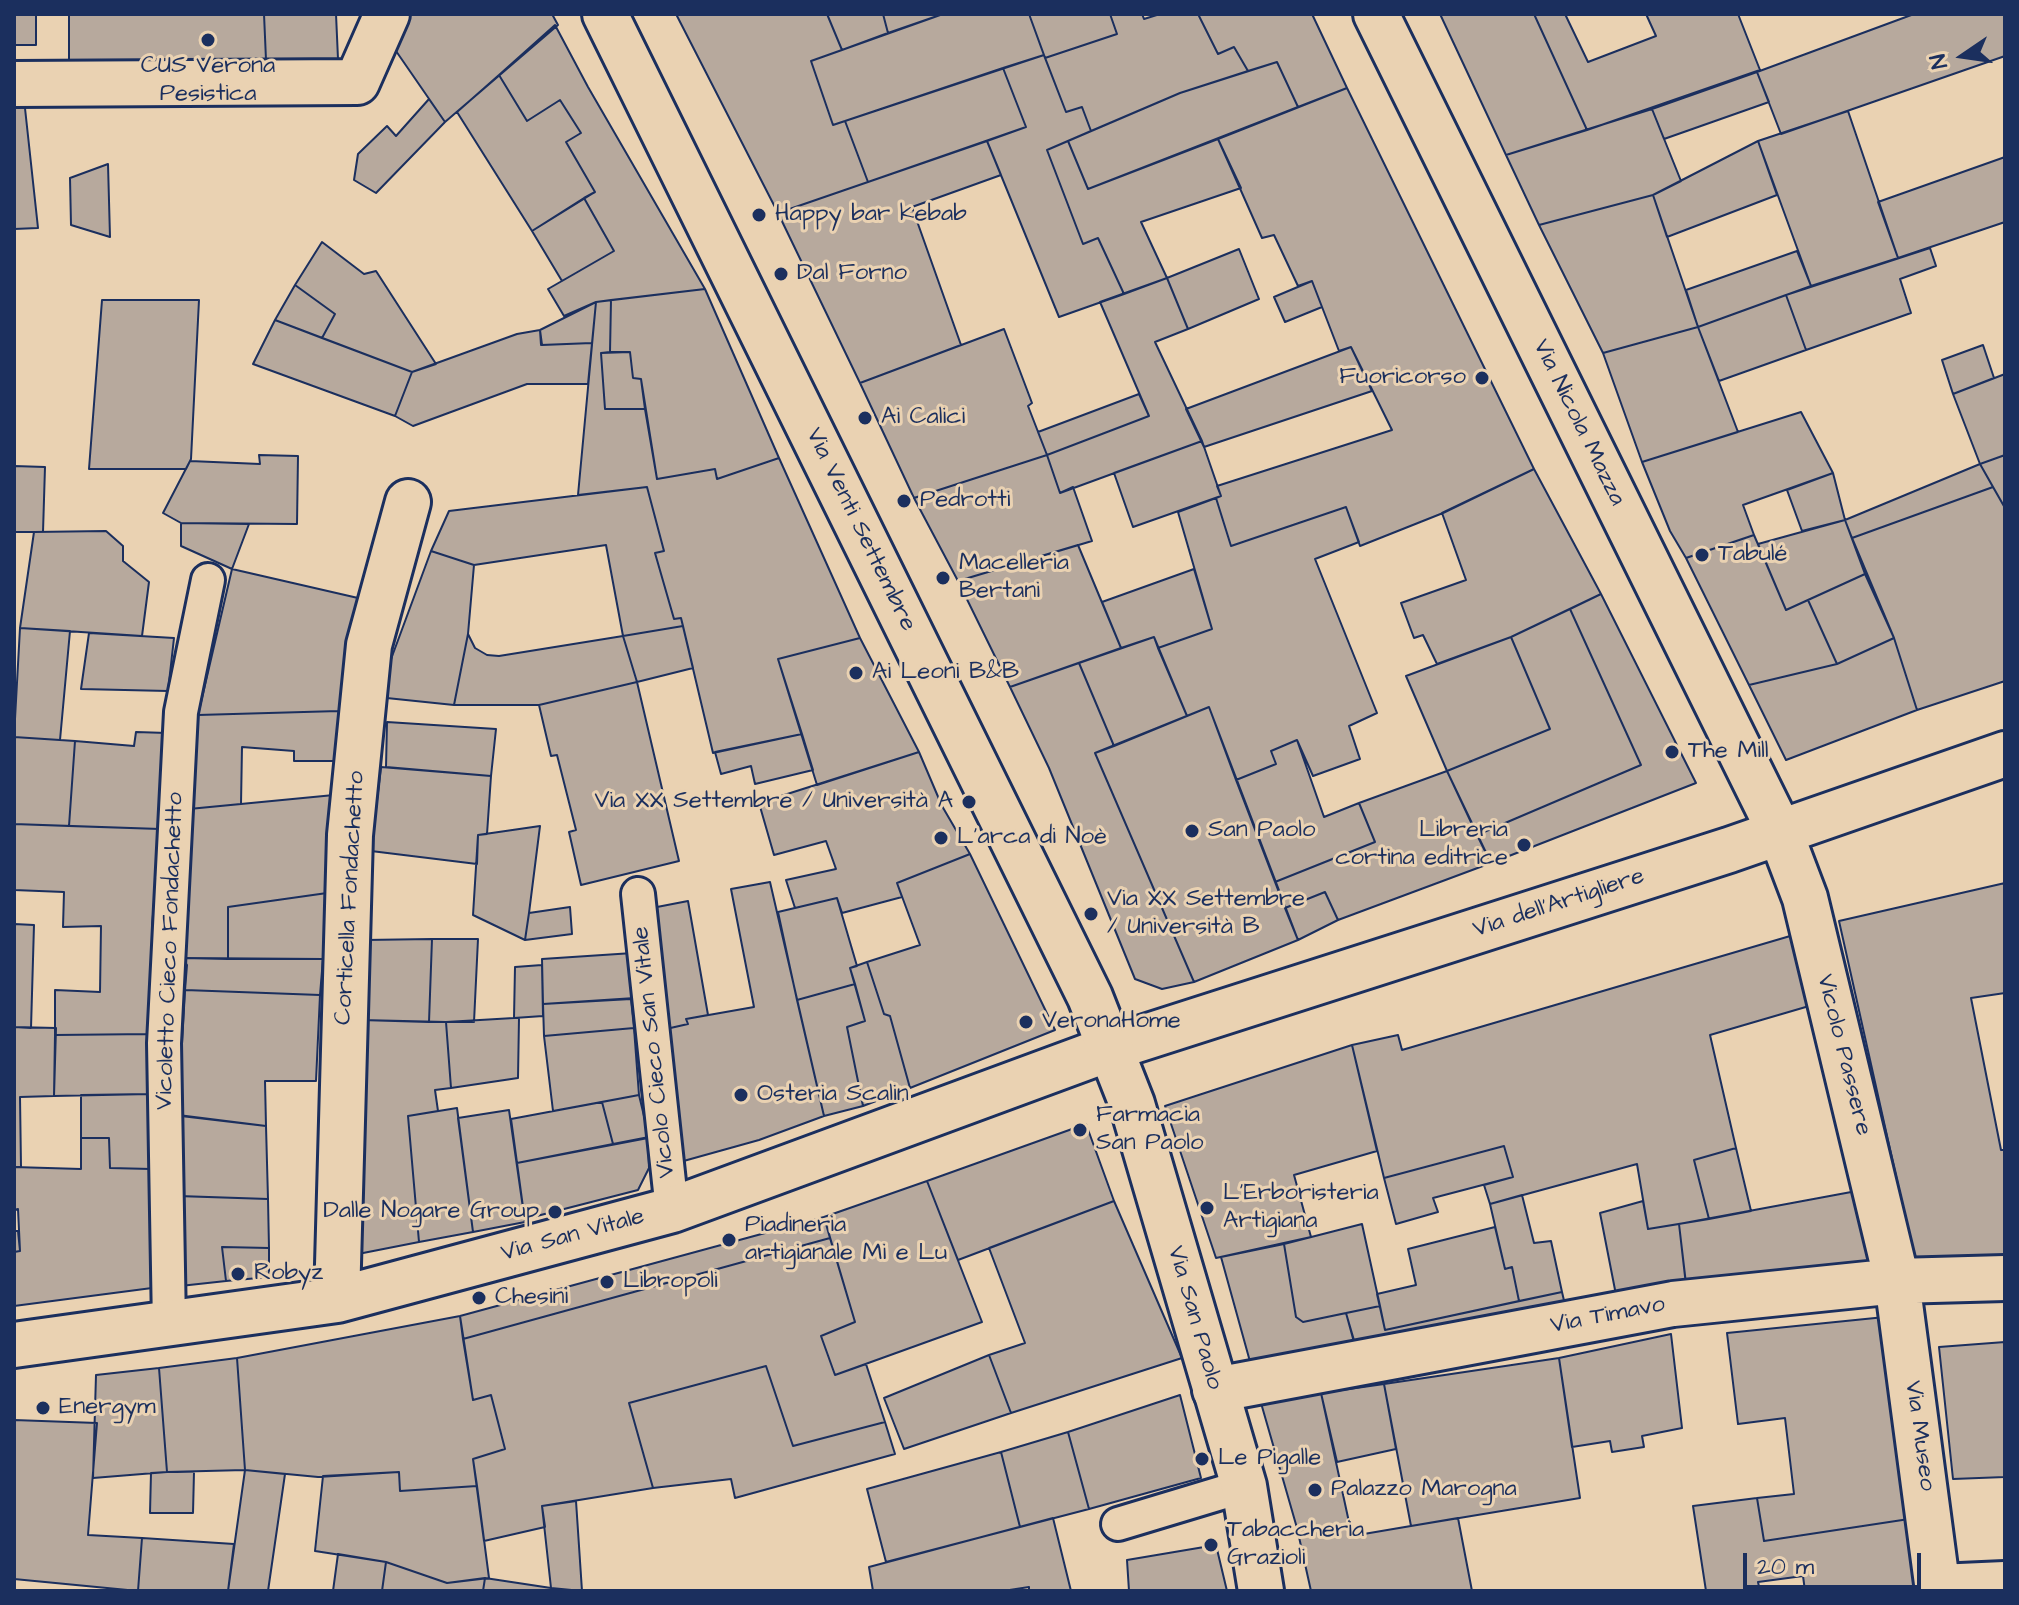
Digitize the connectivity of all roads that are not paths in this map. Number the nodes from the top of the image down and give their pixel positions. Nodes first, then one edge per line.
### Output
1 (387, 14) edge
2 (605, 14) edge
3 (1376, 14) edge
4 (14, 84) edge
5 (408, 502) dead end
6 (208, 580) dead end
7 (2005, 754) edge
8 (1780, 832) junction
9 (638, 894) dead end
10 (1111, 1048) junction
11 (672, 1210) junction
12 (2005, 1278) edge
13 (1897, 1281) junction
14 (337, 1300) junction
15 (169, 1325) junction
16 (14, 1345) edge
17 (1215, 1390) junction
18 (1244, 1486) junction
19 (1118, 1524) dead end
20 (2005, 1584) edge
21 (1938, 1589) edge
22 (1261, 1591) edge

1 - 4 street
2 - 10 street, Via Venti Settembre
3 - 8 street, Via Nicola Mazza
5 - 14 street, Corticella Fondachetto
6 - 15 lane, Vicoletto Cieco Fondachetto
7 - 8 street, Via dell'Artigliere
8 - 10 street, Via dell'Artigliere
8 - 13 street, Vicolo Passere
9 - 11 lane, Vicolo Cieco San Vitale
10 - 11 street, Via San Vitale
10 - 17 street, Via San Paolo
11 - 14 street, Via San Vitale
12 - 13 street, Via Timavo
13 - 17 street, Via Timavo
13 - 21 street, Via Museo
14 - 15 street, Via San Vitale
15 - 16 street, Via San Vitale
17 - 18 street, Via San Paolo
18 - 19 lane
18 - 22 street, Via San Paolo
20 - 21 street

